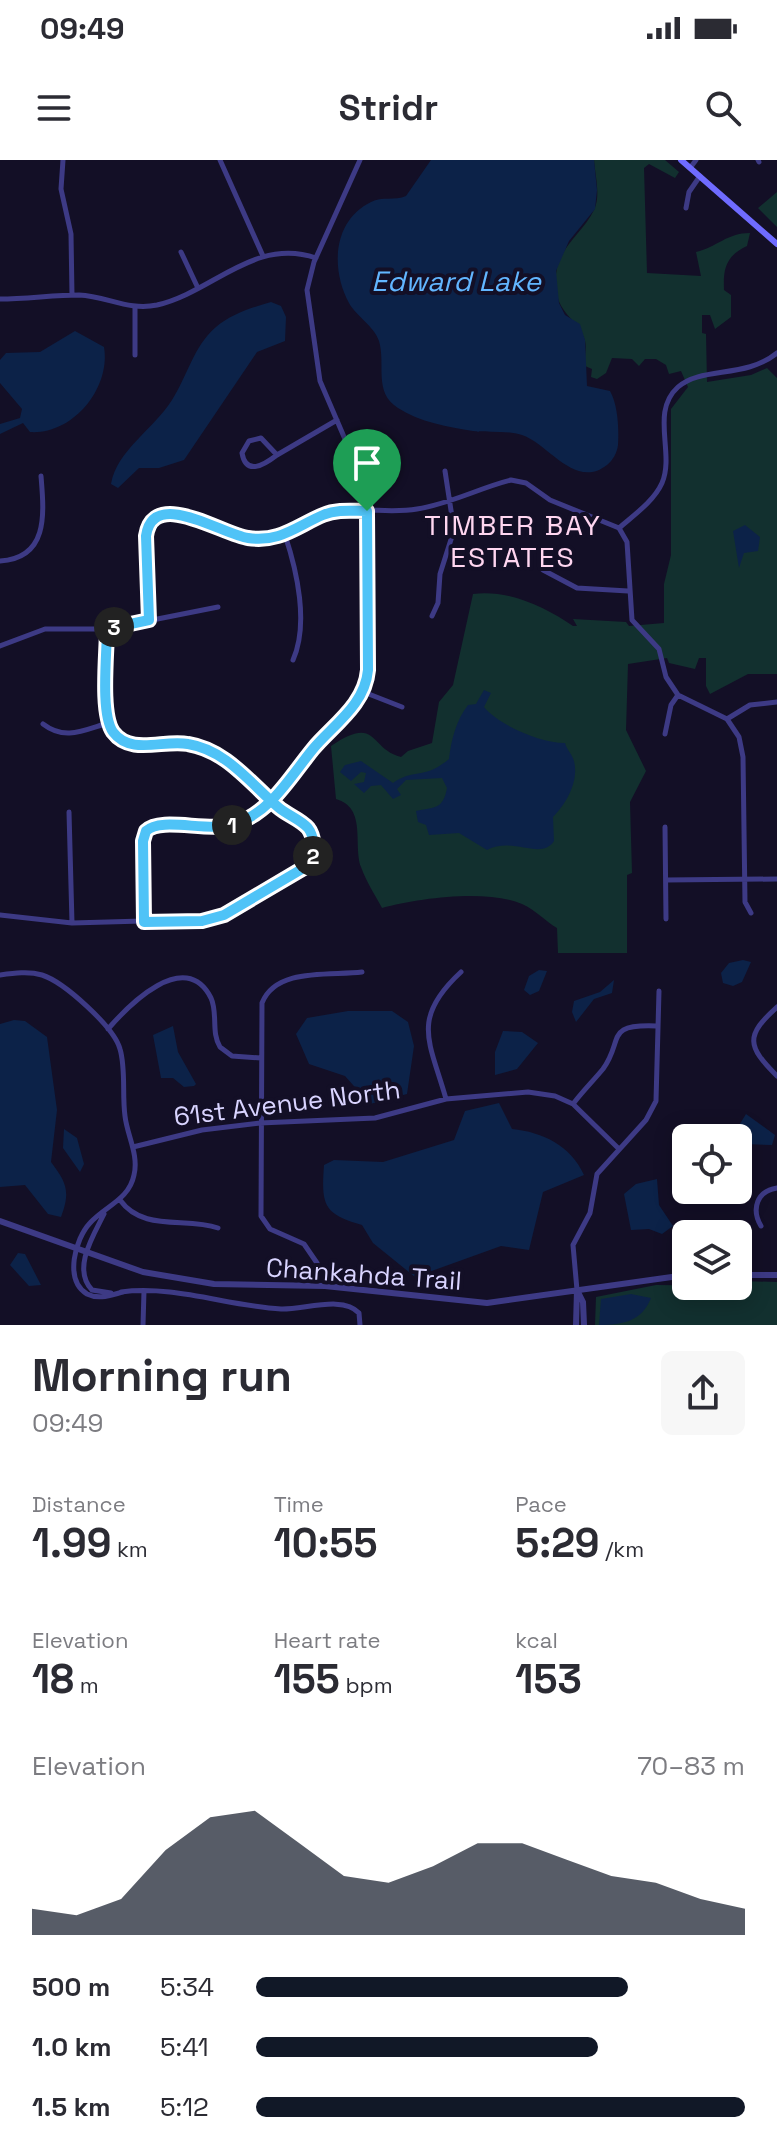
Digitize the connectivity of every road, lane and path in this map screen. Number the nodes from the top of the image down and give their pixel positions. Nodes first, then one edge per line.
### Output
1 (63, 160) edge
2 (220, 160) edge
3 (360, 160) edge
4 (681, 160) edge
5 (696, 160) edge
6 (690, 168) junction
7 (700, 176) junction
8 (686, 208) dead end
9 (777, 244) edge
10 (181, 252) dead end
11 (263, 256) junction
12 (316, 258) junction
13 (197, 286) junction
14 (72, 295) junction
15 (0, 299) edge
16 (135, 307) junction
17 (777, 353) edge
18 (135, 355) dead end
19 (337, 420) junction
20 (277, 455) junction
21 (445, 471) dead end
22 (41, 476) dead end
23 (451, 500) junction
24 (367, 511) junction
25 (619, 528) junction
26 (285, 535) junction
27 (0, 561) edge
28 (543, 570) dead end
29 (628, 591) junction
30 (218, 607) dead end
31 (432, 616) dead end
32 (149, 620) junction
33 (107, 629) junction
34 (0, 646) edge
35 (293, 660) dead end
36 (361, 691) junction
37 (678, 695) junction
38 (777, 702) edge
39 (402, 707) dead end
40 (727, 719) junction
41 (108, 723) junction
42 (43, 724) dead end
43 (665, 734) dead end
44 (271, 801) junction
45 (69, 812) dead end
46 (665, 827) dead end
47 (745, 879) junction
48 (777, 879) edge
49 (666, 880) junction
50 (751, 913) dead end
51 (0, 915) edge
52 (666, 919) dead end
53 (144, 922) junction
54 (72, 923) junction
55 (362, 972) dead end
56 (461, 972) dead end
57 (0, 975) edge
58 (659, 991) dead end
59 (777, 1007) edge
60 (656, 1026) junction
61 (108, 1029) junction
62 (261, 1058) junction
63 (777, 1076) edge
64 (446, 1099) junction
65 (573, 1104) junction
66 (260, 1123) junction
67 (133, 1147) junction
68 (618, 1148) junction
69 (777, 1188) edge
70 (120, 1200) junction
71 (105, 1212) junction
72 (0, 1221) edge
73 (761, 1226) dead end
74 (218, 1228) dead end
75 (78, 1251) junction
76 (86, 1254) junction
77 (317, 1263) dead end
78 (752, 1275) edge
79 (777, 1275) edge
80 (672, 1277) edge
81 (577, 1290) junction
82 (144, 1291) junction
83 (123, 1292) junction
84 (143, 1325) edge
85 (360, 1325) edge
86 (576, 1325) edge
87 (584, 1325) edge

1 - 14 street
2 - 11 street
3 - 12 street
4 - 6 main road
5 - 6 street
6 - 7 main road
7 - 8 street
7 - 9 main road
10 - 13 street
11 - 12 street
11 - 13 street
12 - 19 street
13 - 16 street
14 - 15 street
14 - 16 street
16 - 18 street
17 - 25 street
19 - 20 street
19 - 24 street
20 - 20 street
21 - 23 street
22 - 27 street
23 - 24 street
23 - 25 street
23 - 31 street
24 - 26 street
24 - 36 street
25 - 29 street
26 - 32 street
26 - 35 street
28 - 29 street
29 - 37 street
30 - 32 street
32 - 33 street
33 - 34 street
33 - 41 street
36 - 39 street
36 - 44 street
37 - 40 street
37 - 43 street
38 - 40 street
40 - 47 street
41 - 42 street
41 - 44 street
44 - 53 street
44 - 53 street
45 - 54 street
46 - 49 street
47 - 48 street
47 - 49 street
47 - 50 street
49 - 52 street
51 - 54 street
53 - 54 street
55 - 62 street
56 - 64 street
57 - 61 street
58 - 60 street
59 - 63 street
60 - 65 street
60 - 68 street
61 - 62 street
61 - 67 street
62 - 66 street
64 - 65 street, 61st Avenue North
64 - 66 street, 61st Avenue North
65 - 68 street, 61st Avenue North
66 - 67 street, 61st Avenue North
66 - 77 street
67 - 70 street
68 - 81 street
69 - 73 street
70 - 71 street
70 - 74 street
71 - 75 street
71 - 76 street
72 - 75 street, Chankahda Trail
75 - 76 street, Chankahda Trail
75 - 83 street
76 - 81 street, Chankahda Trail
76 - 83 street
78 - 79 street
80 - 81 street, Chankahda Trail
81 - 86 street
81 - 87 street
82 - 83 street
82 - 84 street
82 - 85 street

